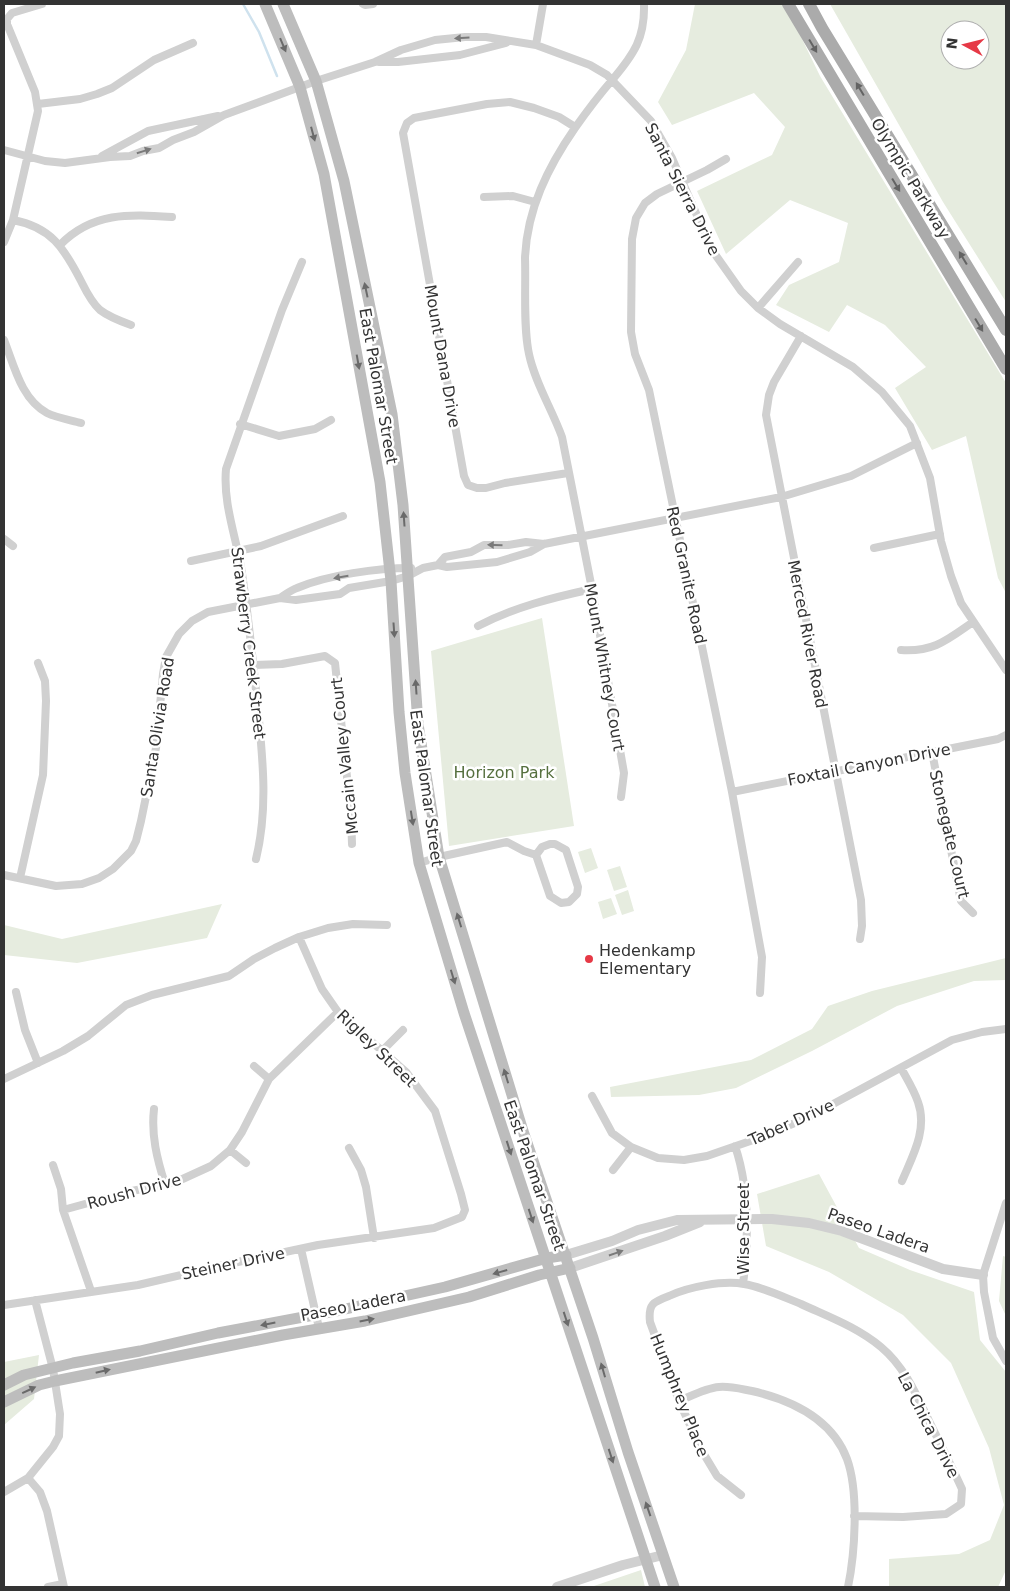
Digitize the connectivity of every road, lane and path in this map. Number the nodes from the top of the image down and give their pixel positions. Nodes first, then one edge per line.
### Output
1 (42, 4) edge
2 (265, 4) edge
3 (284, 4) edge
4 (543, 4) edge
5 (644, 4) edge
6 (788, 4) edge
7 (809, 4) edge
8 (510, 42) junction
9 (193, 43) dead end
10 (536, 45) junction
11 (375, 62) junction
12 (612, 79) junction
13 (316, 81) junction
14 (300, 87) junction
15 (38, 104) junction
16 (224, 115) junction
17 (575, 128) junction
18 (4, 150) edge
19 (28, 156) junction
20 (96, 159) junction
21 (726, 159) dead end
22 (682, 182) junction
23 (484, 196) dead end
24 (535, 202) junction
25 (172, 217) dead end
26 (12, 220) junction
27 (4, 242) edge
28 (60, 245) junction
29 (302, 262) dead end
30 (798, 262) dead end
31 (758, 308) junction
32 (131, 325) dead end
33 (1006, 330) edge
34 (801, 336) junction
35 (4, 340) edge
36 (1006, 369) edge
37 (331, 420) dead end
38 (81, 423) dead end
39 (240, 424) junction
40 (917, 443) junction
41 (568, 473) junction
42 (782, 497) junction
43 (343, 516) dead end
44 (675, 517) junction
45 (940, 534) junction
46 (581, 537) junction
47 (4, 539) edge
48 (544, 544) junction
49 (13, 546) dead end
50 (874, 548) dead end
51 (238, 552) junction
52 (191, 561) dead end
53 (438, 565) junction
54 (408, 572) junction
55 (390, 575) junction
56 (592, 589) junction
57 (280, 598) junction
58 (247, 604) junction
59 (973, 622) junction
60 (478, 626) dead end
61 (901, 650) dead end
62 (38, 663) dead end
63 (253, 665) junction
64 (1006, 670) edge
65 (1006, 735) edge
66 (932, 752) junction
67 (835, 771) junction
68 (732, 792) junction
69 (621, 797) dead end
70 (352, 844) dead end
71 (536, 855) junction
72 (439, 857) junction
73 (256, 859) dead end
74 (419, 863) junction
75 (4, 875) edge
76 (20, 878) junction
77 (973, 913) dead end
78 (387, 925) dead end
79 (300, 937) junction
80 (860, 939) dead end
81 (16, 992) dead end
82 (760, 993) dead end
83 (338, 1012) junction
84 (1006, 1029) edge
85 (403, 1030) dead end
86 (383, 1050) junction
87 (38, 1063) junction
88 (254, 1066) dead end
89 (900, 1068) junction
90 (4, 1079) edge
91 (269, 1079) junction
92 (592, 1096) dead end
93 (154, 1109) dead end
94 (735, 1146) junction
95 (631, 1147) junction
96 (349, 1148) dead end
97 (230, 1150) junction
98 (246, 1163) dead end
99 (53, 1165) dead end
100 (613, 1170) dead end
101 (902, 1181) dead end
102 (165, 1184) junction
103 (1006, 1202) edge
104 (63, 1210) junction
105 (462, 1217) joint
106 (746, 1219) junction
107 (703, 1221) junction
108 (374, 1238) junction
109 (301, 1249) junction
110 (566, 1255) junction
111 (547, 1258) junction
112 (570, 1268) junction
113 (551, 1272) junction
114 (983, 1275) junction
115 (743, 1284) junction
116 (90, 1291) junction
117 (34, 1300) junction
118 (4, 1305) edge
119 (649, 1311) joint
120 (315, 1314) junction
121 (319, 1328) junction
122 (1006, 1361) edge
123 (53, 1369) junction
124 (55, 1381) junction
125 (4, 1385) edge
126 (679, 1401) junction
127 (4, 1402) edge
128 (28, 1478) junction
129 (4, 1492) edge
130 (740, 1494) dead end
131 (854, 1516) junction
132 (663, 1556) junction
133 (646, 1559) junction
134 (64, 1586) edge
135 (48, 1587) edge
136 (557, 1587) edge
137 (655, 1587) edge
138 (674, 1587) edge
139 (848, 1587) edge

1 - 15 street
2 -> 14 main road, East Palomar Street
3 - 13 main road, East Palomar Street
4 - 10 street
5 - 12 street, Mount Whitney Court
6 -> 36 main road, Olympic Parkway
33 -> 7 main road, Olympic Parkway
8 - 10 street, Santa Sierra Drive
8 - 11 street, Santa Sierra Drive
8 -> 11 street, Santa Sierra Drive
9 - 15 street
10 - 12 street, Santa Sierra Drive
11 - 13 street, Santa Sierra Drive
12 - 17 street, Mount Whitney Court
12 - 22 street, Santa Sierra Drive
13 - 14 street, Santa Sierra Drive
54 -> 13 main road, East Palomar Street
14 - 16 street, Santa Sierra Drive
14 -> 55 main road, East Palomar Street
15 - 19 street
16 - 20 street
20 -> 16 street
17 - 24 street, Mount Whitney Court
17 - 41 street, Mount Dana Drive
18 - 19 street
19 - 20 street
19 - 26 street
21 - 22 street, Red Granite Road
22 - 31 street, Santa Sierra Drive
22 - 44 street, Red Granite Road
23 - 24 street
24 - 41 street, Mount Whitney Court
25 - 28 street
26 - 27 street
26 - 28 street
28 - 32 street
29 - 39 street, Strawberry Creek Street
30 - 31 street
31 - 34 street, Santa Sierra Drive
34 - 40 street, Santa Sierra Drive
34 - 42 street, Merced River Road
35 - 38 street
37 - 39 street
39 - 51 street, Strawberry Creek Street
40 - 42 street, Santa Olivia Road
40 - 45 street, Santa Sierra Drive
41 - 46 street, Mount Whitney Court
42 - 44 street, Santa Olivia Road
42 - 67 street, Merced River Road
43 - 51 street
44 - 46 street, Santa Olivia Road
44 - 68 street, Red Granite Road
45 - 50 street
45 - 59 street, Santa Sierra Drive
46 - 48 street, Santa Olivia Road
46 - 56 street, Mount Whitney Court
47 - 49 street
48 - 53 street, Santa Olivia Road
48 -> 53 street, Santa Olivia Road
51 - 52 street
51 - 58 street, Strawberry Creek Street
53 - 54 street, Santa Olivia Road
54 - 55 street, Santa Olivia Road
54 - 55 street, Santa Olivia Road
72 -> 54 main road, East Palomar Street
55 -> 57 street, Santa Olivia Road
55 - 57 street, Santa Olivia Road
55 -> 74 main road, East Palomar Street
56 - 60 street
56 - 69 street, Mount Whitney Court
57 - 58 street, Santa Olivia Road
58 - 63 street, Strawberry Creek Street
58 - 76 street, Santa Olivia Road
59 - 61 street
59 - 64 street, Santa Sierra Drive
62 - 76 street
63 - 70 street, Mccain Valley Court
63 - 73 street, Strawberry Creek Street
65 - 66 street, Foxtail Canyon Drive
66 - 67 street, Foxtail Canyon Drive
66 - 77 street, Stonegate Court
67 - 68 street, Foxtail Canyon Drive
67 - 80 street, Merced River Road
68 - 82 street, Red Granite Road
71 - 71 street
71 - 72 street
72 - 74 street
110 -> 72 main road, East Palomar Street
74 -> 111 main road, East Palomar Street
75 - 76 street, Santa Olivia Road
78 - 79 street
79 - 83 street, Rigley Street
79 - 87 street
81 - 87 street
83 - 86 street, Rigley Street
83 - 91 street, Roush Drive
84 - 89 street, Taber Drive
85 - 86 street
86 - 105 street, Rigley Street
87 - 90 street
88 - 91 street
89 - 94 street, Taber Drive
89 - 101 street
91 - 97 street, Roush Drive
92 - 95 street, Taber Drive
93 - 102 street
94 - 95 street, Taber Drive
94 - 106 street, Wise Street
95 - 100 street
96 - 108 street
97 - 98 street
97 - 102 street, Roush Drive
99 - 104 street
102 - 104 street, Roush Drive
103 - 114 street
104 - 116 street
105 - 108 street, Steiner Drive
106 - 107 street, Paseo Ladera
106 - 114 street, Paseo Ladera
106 - 115 street, Wise Street
107 - 110 street, Paseo Ladera
112 -> 107 street, Paseo Ladera
108 - 109 street, Steiner Drive
109 - 116 street, Steiner Drive
109 - 120 street
110 - 111 main road, Paseo Ladera
110 - 112 main road, East Palomar Street
111 - 113 main road, East Palomar Street
111 -> 120 main road, Paseo Ladera
112 - 113 main road, Paseo Ladera
132 -> 112 main road, East Palomar Street
121 -> 113 main road, Paseo Ladera
113 -> 133 main road, East Palomar Street
114 - 122 street
115 - 119 street, La Chica Drive
115 - 131 street, La Chica Drive
116 - 117 street, Steiner Drive
117 - 118 street, Steiner Drive
117 - 123 street
119 - 126 street, Humphrey Place
120 - 121 street
120 -> 123 main road, Paseo Ladera
124 -> 121 main road, Paseo Ladera
123 - 124 street
123 - 125 main road, Paseo Ladera
127 -> 124 main road, Paseo Ladera
124 - 128 street
126 - 130 street, Humphrey Place
126 - 131 street
128 - 129 street
128 - 134 street
131 - 139 street
132 - 133 street
132 - 138 main road, East Palomar Street
133 - 136 street
133 - 137 main road, East Palomar Street
134 - 135 street

